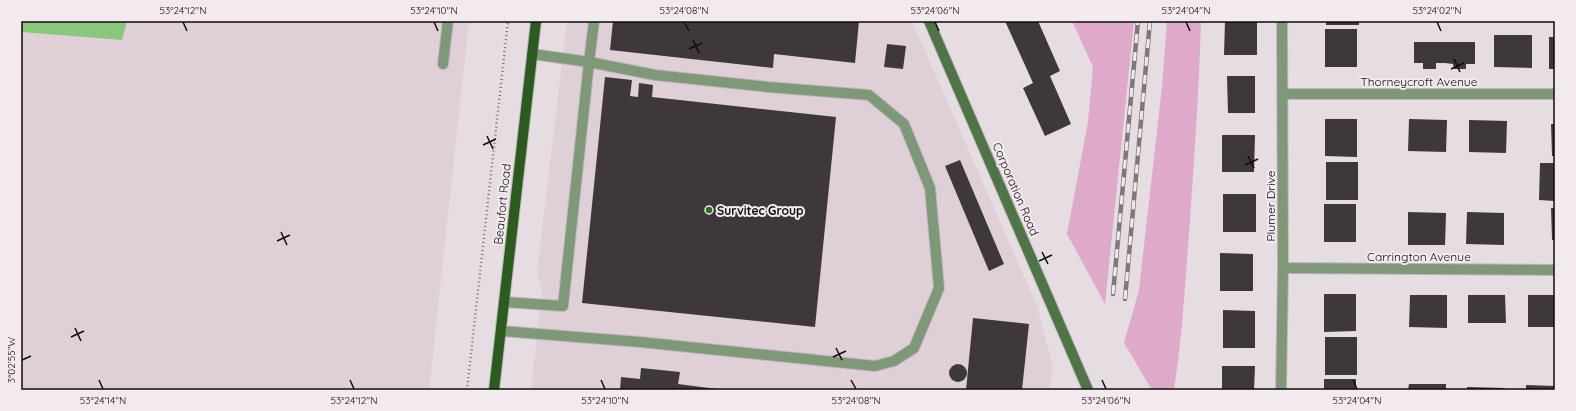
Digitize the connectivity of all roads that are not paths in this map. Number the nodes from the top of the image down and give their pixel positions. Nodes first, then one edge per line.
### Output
1 (448, 21) edge
2 (536, 21) edge
3 (594, 21) edge
4 (929, 21) edge
5 (1282, 21) edge
6 (532, 54) junction
7 (589, 62) junction
8 (443, 64) dead end
9 (1283, 94) junction
10 (1555, 94) edge
11 (1283, 268) junction
12 (1555, 270) edge
13 (504, 302) junction
14 (501, 331) junction
15 (494, 390) edge
16 (1088, 390) edge
17 (1281, 390) edge

1 - 8 street
2 - 6 main road, Beaufort Road
3 - 7 street
4 - 16 street, Corporation Road
5 - 9 street, Plumer Drive
6 - 7 street
6 - 13 main road, Beaufort Road
7 - 13 street
7 - 14 street
9 - 10 street, Thorneycroft Avenue
9 - 11 street, Plumer Drive
11 - 12 street, Carrington Avenue
11 - 17 street, Plumer Drive
13 - 14 main road, Beaufort Road
14 - 15 main road, Beaufort Road

